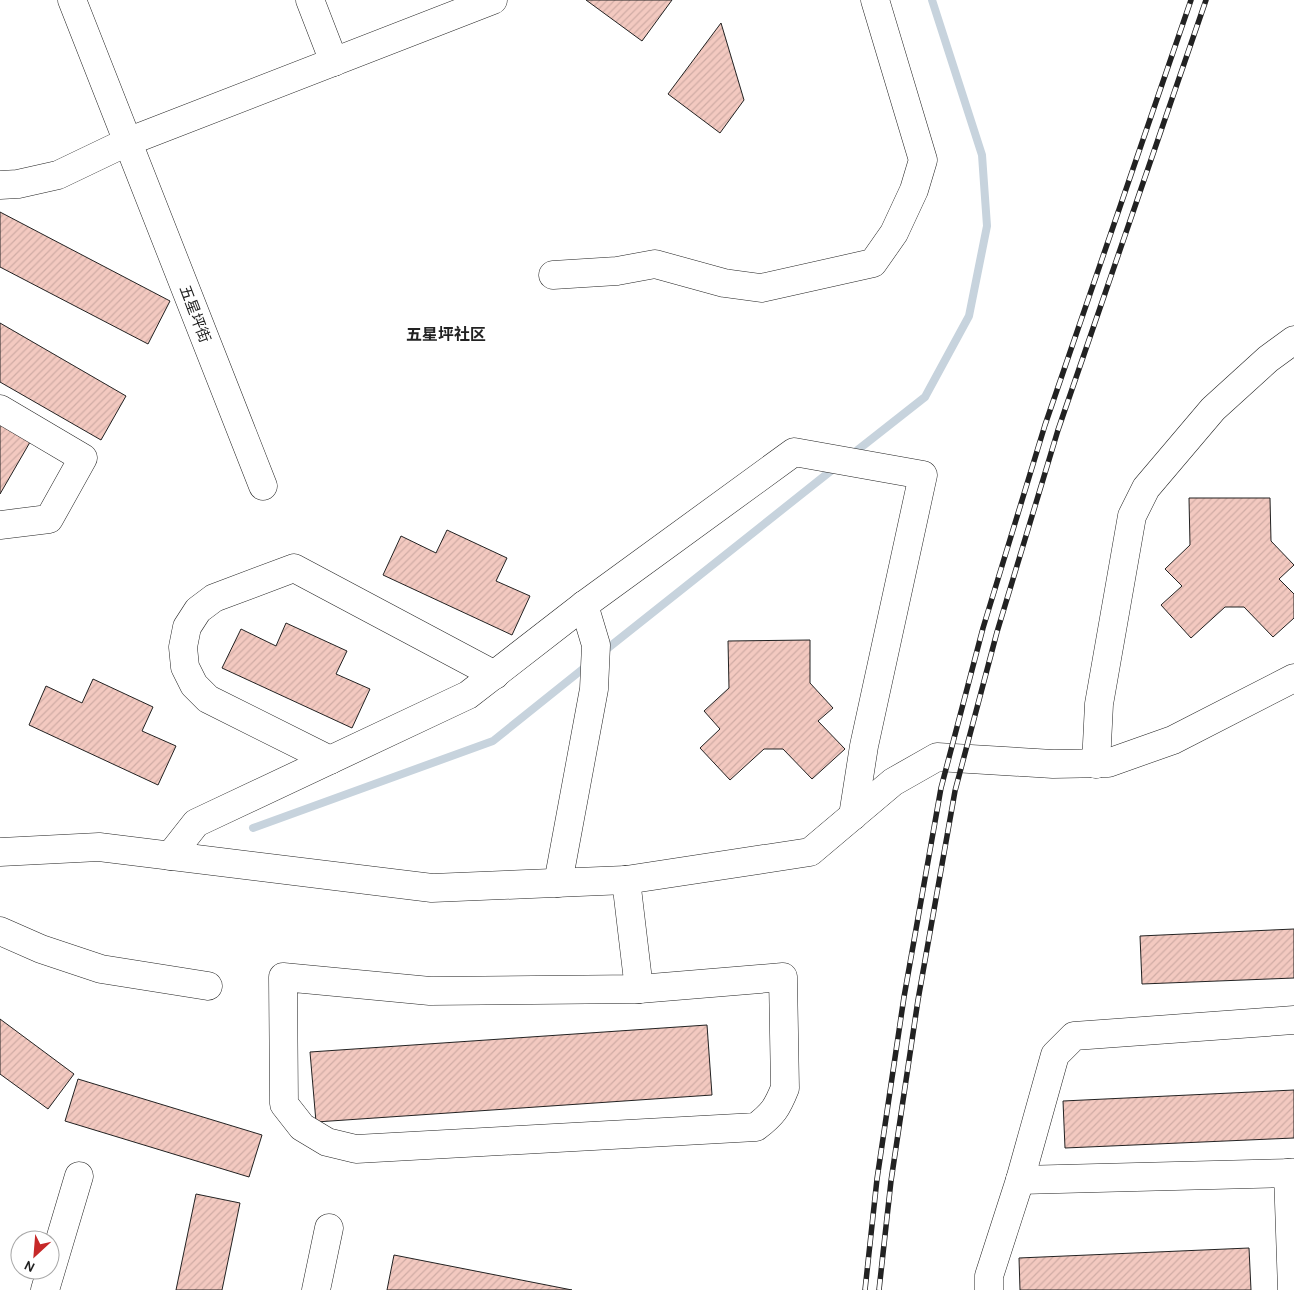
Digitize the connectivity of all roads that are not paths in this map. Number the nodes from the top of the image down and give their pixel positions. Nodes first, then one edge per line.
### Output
1 (72, 0) edge
2 (310, 0) edge
3 (493, 0) edge
4 (875, 0) edge
5 (334, 62) junction
6 (127, 142) junction
7 (0, 185) edge
8 (553, 275) dead end
9 (1294, 340) edge
10 (0, 409) edge
11 (262, 486) dead end
12 (0, 525) edge
13 (584, 605) junction
14 (495, 674) junction
15 (1294, 678) edge
16 (330, 760) junction
17 (1096, 764) junction
18 (853, 816) junction
19 (0, 852) edge
20 (170, 856) junction
21 (626, 880) junction
22 (558, 883) junction
23 (0, 930) edge
24 (208, 986) dead end
25 (639, 989) junction
26 (1294, 1020) edge
27 (1291, 1173) edge
28 (79, 1176) dead end
29 (1020, 1180) junction
30 (328, 1228) dead end
31 (44, 1290) edge
32 (316, 1290) edge
33 (989, 1290) edge
34 (1292, 1290) edge

1 - 6 street, 五星坪街
2 - 5 street
3 - 5 street
4 - 8 street
5 - 6 street
6 - 7 street
6 - 11 street, 五星坪街
9 - 17 street
10 - 12 street
13 - 14 street
13 - 18 street
13 - 22 street
14 - 16 street
14 - 16 street
15 - 17 street
16 - 20 street
17 - 18 street
18 - 21 street
19 - 20 street
20 - 22 street
21 - 22 street
21 - 25 street
23 - 24 street
25 - 25 street
26 - 29 street
27 - 29 street
27 - 34 street
28 - 31 street
29 - 33 street
30 - 32 street

